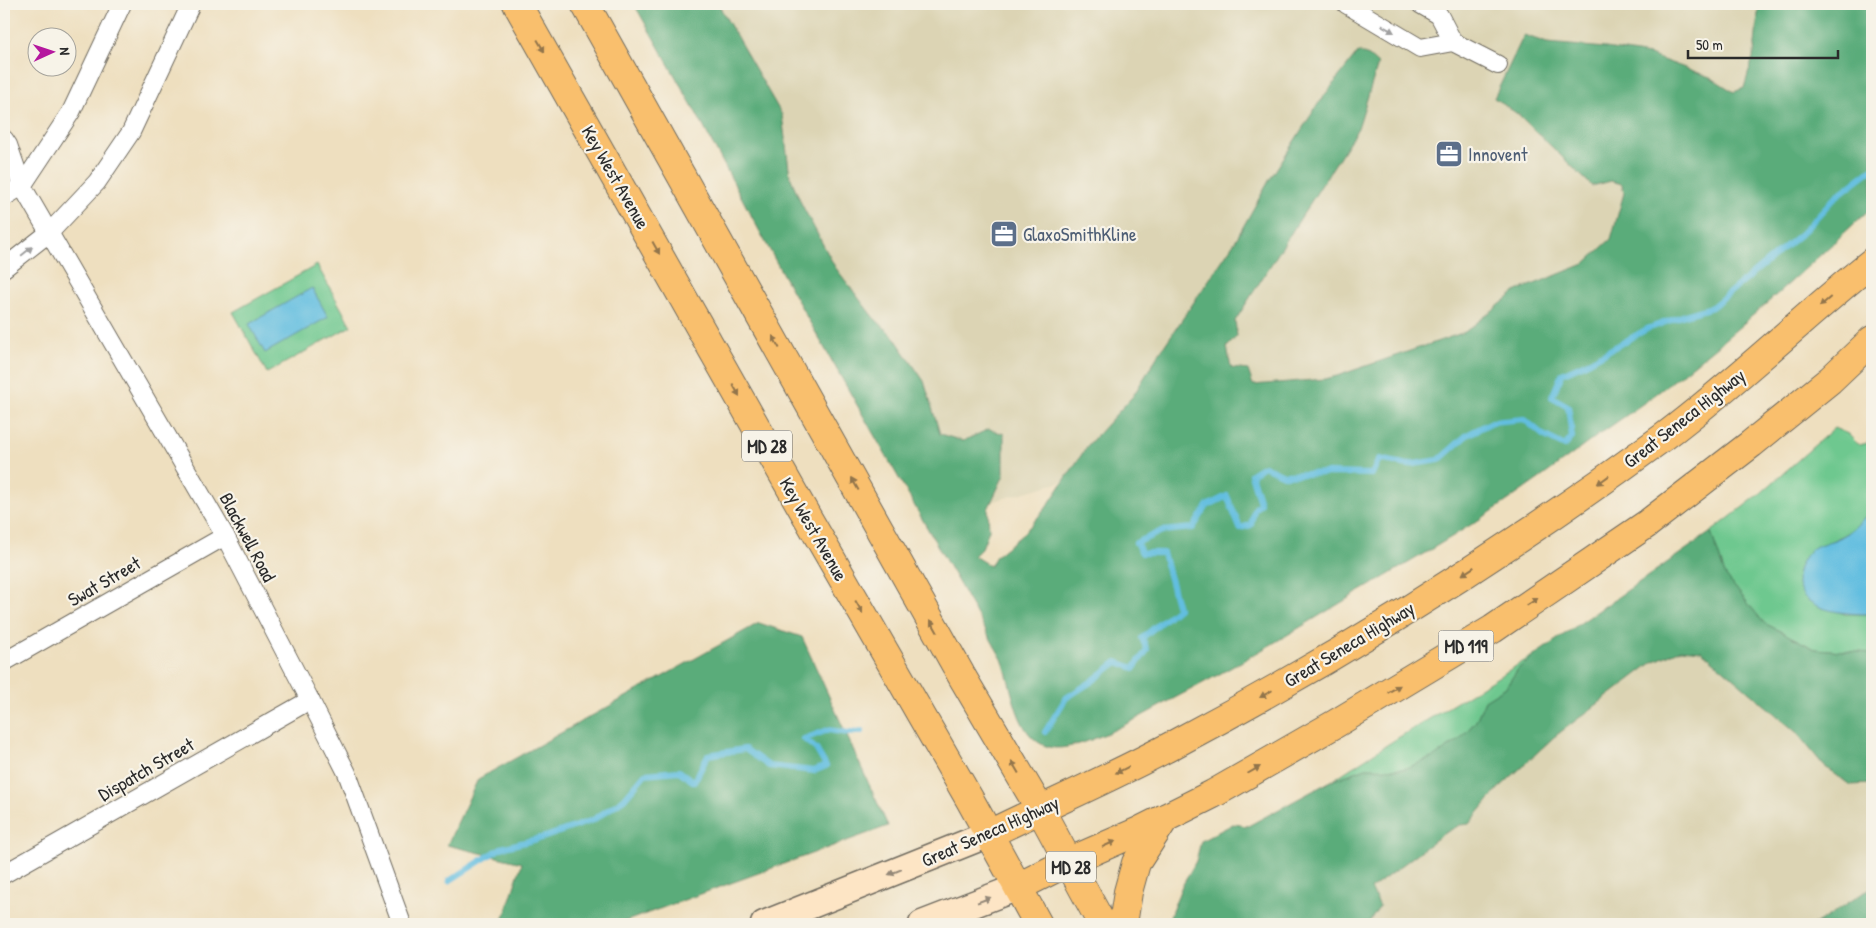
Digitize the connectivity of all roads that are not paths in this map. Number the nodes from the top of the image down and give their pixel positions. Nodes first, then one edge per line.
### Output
1 (122, 4) edge
2 (191, 4) edge
3 (517, 4) edge
4 (585, 4) edge
5 (1346, 4) edge
6 (1420, 4) edge
7 (1453, 42) junction
8 (1498, 65) dead end
9 (4, 139) edge
10 (22, 186) junction
11 (4, 197) edge
12 (50, 232) junction
13 (4, 268) edge
14 (1869, 272) edge
15 (1872, 340) edge
16 (225, 536) junction
17 (4, 662) edge
18 (310, 700) junction
19 (1040, 809) junction
20 (1165, 818) junction
21 (989, 834) junction
22 (1068, 862) junction
23 (4, 874) edge
24 (1018, 887) junction
25 (402, 924) edge
26 (764, 924) edge
27 (922, 924) edge
28 (1038, 924) edge
29 (1102, 924) edge
30 (1123, 924) edge

1 - 10 street
2 - 12 street
3 -> 21 main road, Key West Avenue / MD 28
19 -> 4 main road, MD 28
5 -> 7 street
6 - 7 street
7 - 8 street
9 - 10 street, Blackwell Road
10 - 11 street
10 - 12 street, Blackwell Road
13 -> 12 street
12 - 16 street, Blackwell Road
14 -> 19 main road, Great Seneca Highway
20 -> 15 main road, MD 119
16 - 17 street, Swat Street
16 - 18 street, Blackwell Road
18 - 23 street, Dispatch Street
18 - 25 street, Blackwell Road
19 - 21 main road, Great Seneca Highway
19 - 22 main road, MD 28
22 -> 20 main road, MD 119
20 - 30 main road
21 - 24 main road, Key West Avenue / MD 28
21 -> 26 main road, Great Seneca Highway
22 - 24 main road, MD 119
22 - 29 main road, MD 28
27 -> 24 main road
24 - 28 main road, Key West Avenue / MD 28

